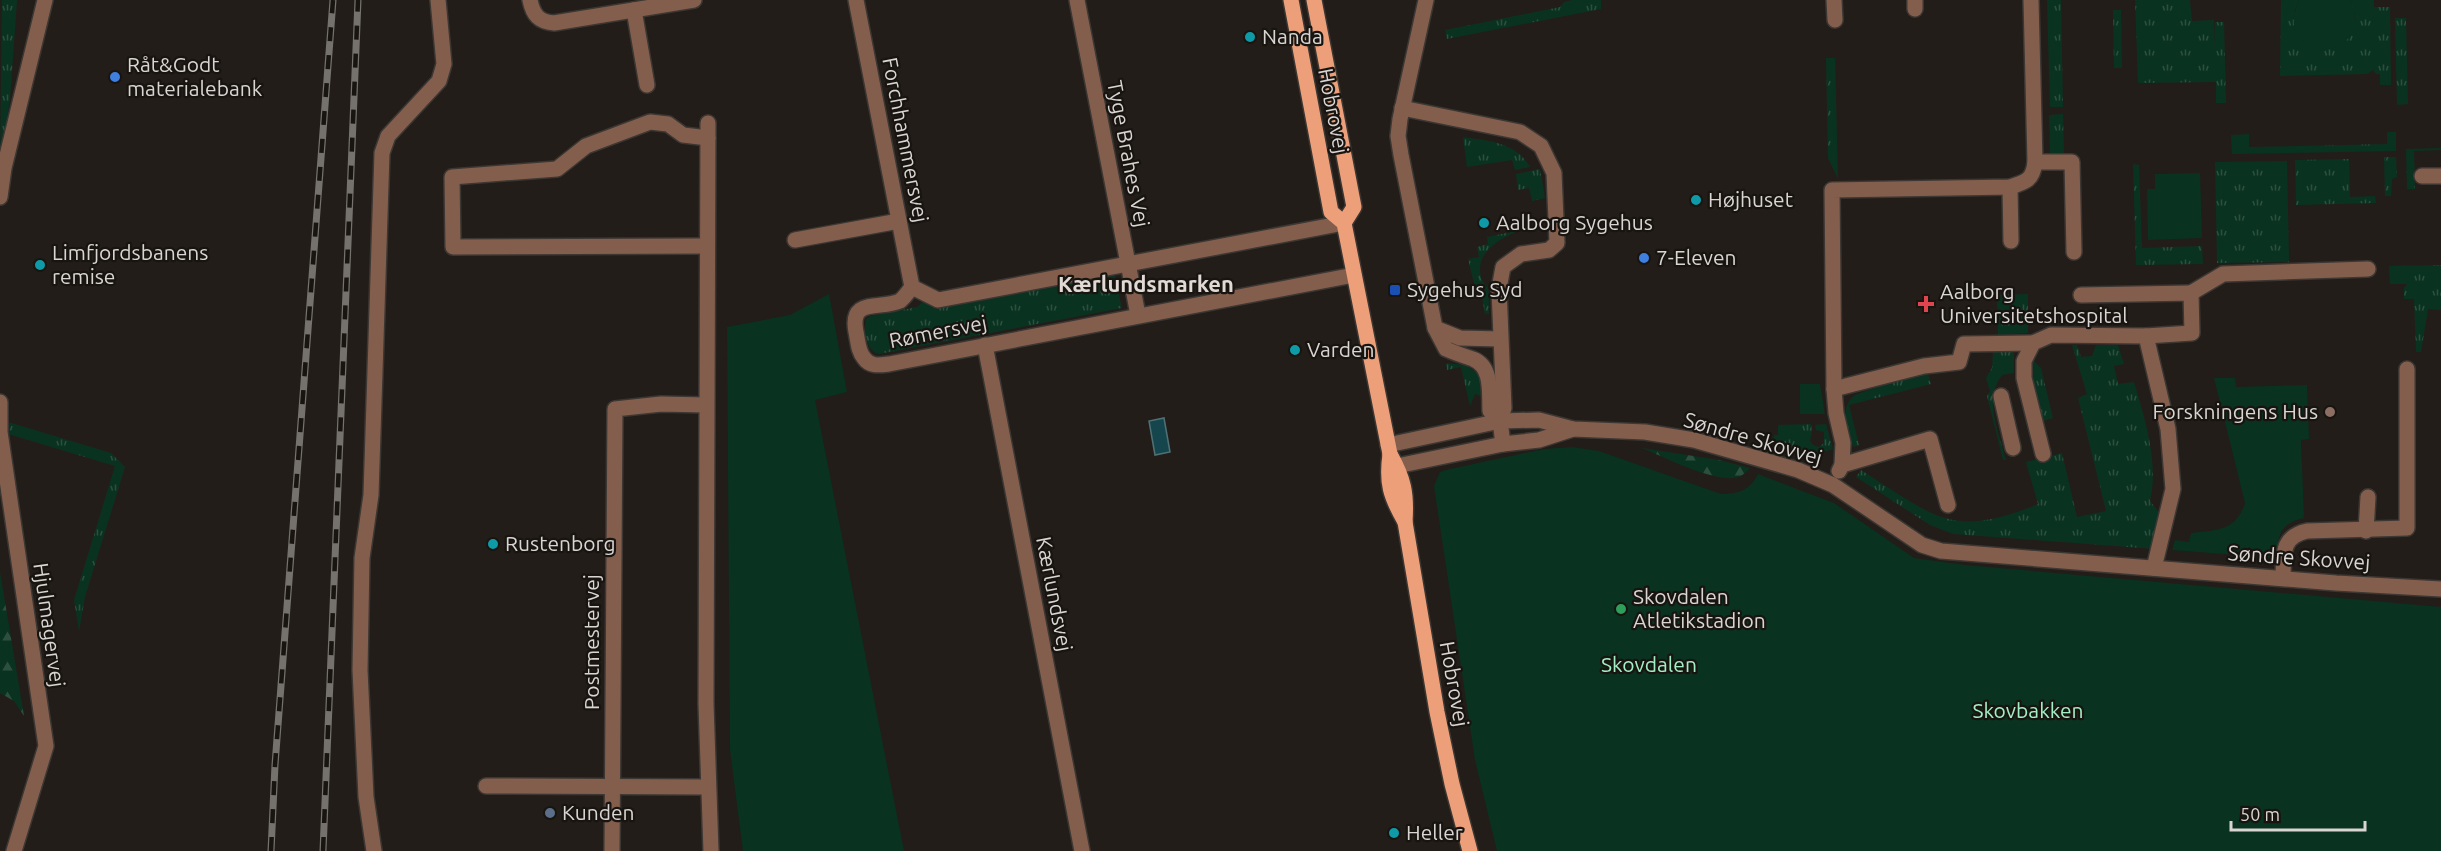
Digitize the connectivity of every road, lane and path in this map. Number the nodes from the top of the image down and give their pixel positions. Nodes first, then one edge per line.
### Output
1 (45, 0) edge
2 (438, 0) edge
3 (530, 0) edge
4 (694, 0) edge
5 (856, 0) edge
6 (1077, 0) edge
7 (1291, 0) edge
8 (1314, 0) edge
9 (1426, 0) edge
10 (1834, 0) edge
11 (2031, 0) edge
12 (634, 10) junction
13 (1835, 20) dead end
14 (647, 85) dead end
15 (1402, 108) junction
16 (2035, 162) junction
17 (2422, 176) dead end
18 (2441, 176) edge
19 (2010, 187) junction
20 (0, 197) edge
21 (899, 221) junction
22 (1344, 223) junction
23 (795, 240) dead end
24 (2012, 241) dead end
25 (706, 246) junction
26 (2074, 252) dead end
27 (1128, 264) junction
28 (2368, 269) dead end
29 (1354, 275) junction
30 (912, 287) junction
31 (2191, 293) junction
32 (2081, 296) dead end
33 (1138, 315) junction
34 (1435, 328) junction
35 (2146, 336) junction
36 (1500, 339) junction
37 (2033, 343) junction
38 (985, 345) junction
39 (2407, 369) dead end
40 (1834, 389) junction
41 (2001, 396) dead end
42 (0, 402) edge
43 (706, 405) junction
44 (1500, 421) junction
45 (1573, 429) junction
46 (2038, 431) junction
47 (1503, 444) junction
48 (2043, 454) dead end
49 (1392, 455) junction
50 (1842, 465) junction
51 (1833, 485) junction
52 (2368, 497) dead end
53 (1948, 505) dead end
54 (2366, 531) junction
55 (2154, 568) junction
56 (2283, 578) junction
57 (2441, 589) edge
58 (486, 786) dead end
59 (612, 786) junction
60 (708, 787) junction
61 (14, 851) edge
62 (374, 851) edge
63 (612, 851) edge
64 (711, 851) edge
65 (1082, 851) edge
66 (1470, 851) edge

1 - 20 street
2 - 62 street
3 - 12 street
4 - 12 street
5 - 21 street, Forchhammersvej
6 - 27 street, Tyge Brahes Vej
7 - 22 main road, Hobrovej
8 - 22 main road, Hobrovej
9 - 15 street
10 - 13 street
11 - 16 street
12 - 14 street
15 - 34 street
15 - 36 street
16 - 19 street
16 - 26 street
17 - 18 street
19 - 24 street
19 - 40 street
21 - 23 street
21 - 30 street, Forchhammersvej
22 - 27 street, Rømersvej
22 - 29 main road, Hobrovej
25 - 25 street
25 - 43 street
27 - 30 street, Rømersvej
27 - 33 street, Tyge Brahes Vej
28 - 31 street
29 - 33 street, Rømersvej
29 - 49 main road, Hobrovej
30 - 38 street, Rømersvej
31 - 32 street
31 - 35 street
33 - 38 street, Rømersvej
34 - 36 street
34 - 44 street
35 - 37 street
35 - 55 street
36 - 44 street
37 - 40 street
37 - 46 street
38 - 65 street, Kærlundsvej
39 - 54 street
40 - 50 street
41 - 46 street
42 - 61 street, Hjulmagervej
43 - 59 street, Postmestervej
43 - 60 street
44 - 45 street, Søndre Skovvej
44 - 47 street
44 - 49 street, Søndre Skovvej
45 - 47 street, Søndre Skovvej
45 - 51 street, Søndre Skovvej
46 - 48 street
47 - 49 street, Søndre Skovvej
49 - 66 main road, Hobrovej
50 - 51 street
50 - 53 street
51 - 55 street, Søndre Skovvej
52 - 54 street
54 - 56 street
55 - 56 street, Søndre Skovvej
56 - 57 street, Søndre Skovvej
58 - 59 street
59 - 60 street
59 - 63 street, Postmestervej
60 - 64 street

